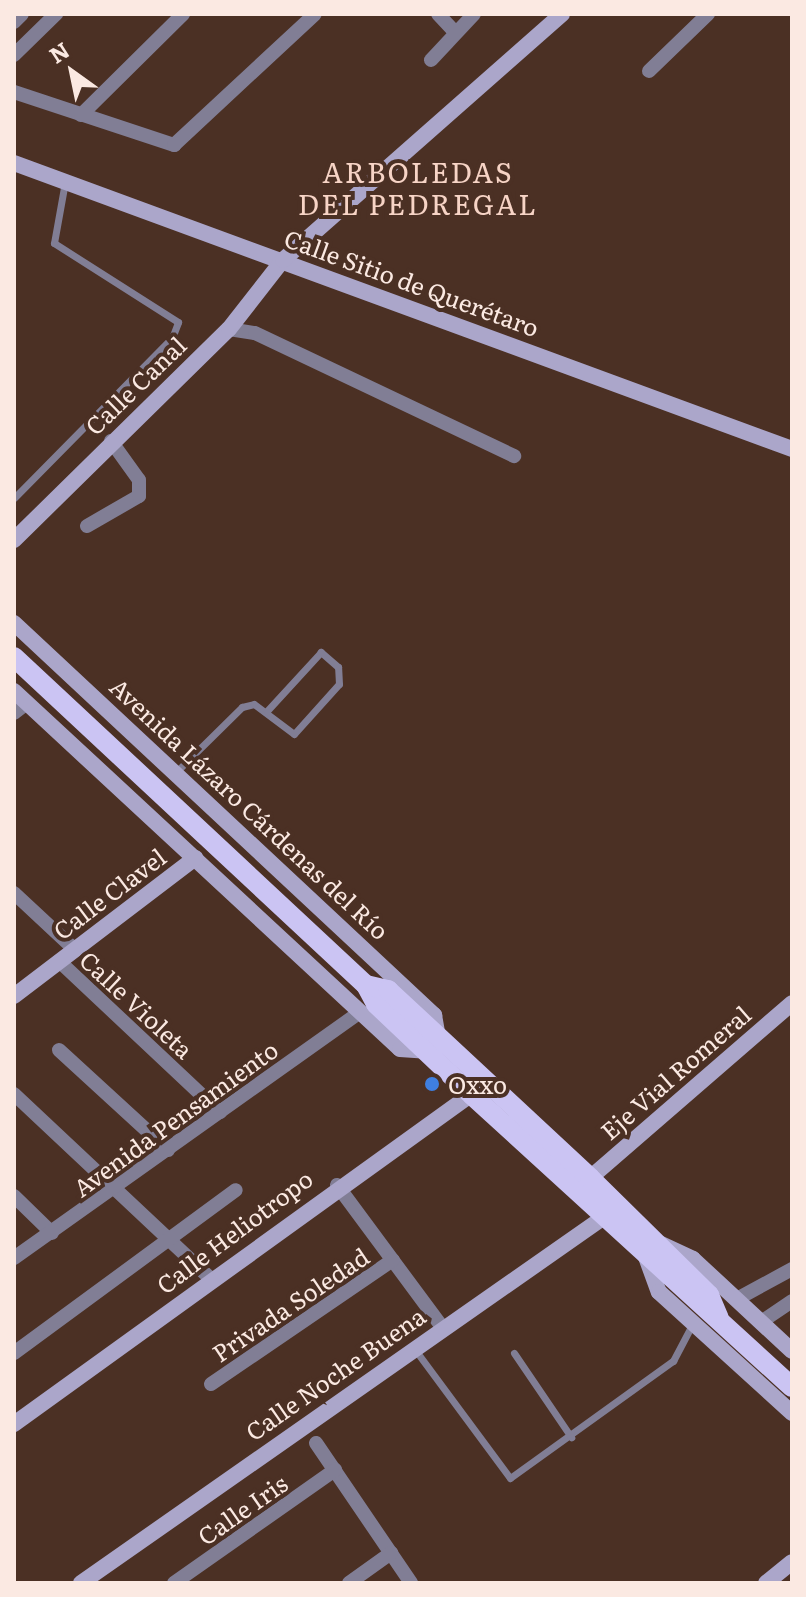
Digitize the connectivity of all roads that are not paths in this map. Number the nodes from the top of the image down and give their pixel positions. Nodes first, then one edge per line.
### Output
1 (22, 14) edge
2 (56, 14) edge
3 (183, 14) edge
4 (315, 14) edge
5 (438, 14) edge
6 (474, 14) edge
7 (562, 14) edge
8 (698, 17) edge
9 (14, 22) edge
10 (455, 32) junction
11 (14, 55) edge
12 (431, 60) dead end
13 (649, 71) dead end
14 (14, 92) edge
15 (81, 115) junction
16 (14, 163) edge
17 (65, 182) junction
18 (283, 260) junction
19 (229, 329) junction
20 (111, 441) junction
21 (792, 449) edge
22 (514, 456) dead end
23 (14, 498) edge
24 (87, 526) dead end
25 (14, 540) edge
26 (14, 623) edge
27 (14, 657) edge
28 (14, 691) edge
29 (21, 708) edge
30 (267, 711) junction
31 (175, 773) junction
32 (195, 858) junction
33 (14, 893) edge
34 (74, 949) junction
35 (59, 961) junction
36 (14, 996) edge
37 (792, 1003) edge
38 (360, 1012) junction
39 (432, 1044) junction
40 (59, 1050) dead end
41 (480, 1089) junction
42 (14, 1094) edge
43 (220, 1112) junction
44 (168, 1150) junction
45 (590, 1178) junction
46 (337, 1185) junction
47 (115, 1189) junction
48 (236, 1190) dead end
49 (14, 1196) edge
50 (612, 1213) junction
51 (52, 1233) junction
52 (170, 1240) junction
53 (652, 1250) junction
54 (14, 1258) edge
55 (393, 1260) junction
56 (792, 1269) edge
57 (211, 1279) junction
58 (737, 1299) junction
59 (792, 1301) edge
60 (761, 1322) junction
61 (693, 1323) junction
62 (442, 1327) junction
63 (413, 1347) junction
64 (792, 1351) edge
65 (14, 1353) edge
66 (514, 1353) dead end
67 (211, 1384) dead end
68 (792, 1387) edge
69 (792, 1413) edge
70 (14, 1424) edge
71 (571, 1437) junction
72 (316, 1443) dead end
73 (335, 1470) junction
74 (391, 1553) junction
75 (792, 1562) edge
76 (92, 1580) edge
77 (174, 1583) edge
78 (349, 1583) edge
79 (411, 1583) edge
80 (766, 1583) edge

1 - 9 street
2 - 11 street
3 - 15 street
4 - 15 street
5 - 10 street
6 - 10 street
7 - 18 street, Calle Canal
8 - 13 street
10 - 12 street
14 - 15 street
16 - 17 street, Calle Sitio de Querétaro
17 - 18 street, Calle Sitio de Querétaro
17 - 23 lane
18 - 19 street, Calle Canal
18 - 21 street, Calle Sitio de Querétaro
19 - 20 street, Calle Canal
19 - 22 street
20 - 24 street
20 - 25 street, Calle Canal
26 - 31 street, Avenida Lázaro Cárdenas del Río
27 - 39 main road, Avenida Lázaro Cárdenas del Río
28 - 29 street, Avenida Lázaro Cárdenas del Río
29 - 32 street, Avenida Lázaro Cárdenas del Río
30 - 30 lane
30 - 31 lane
31 - 39 street, Avenida Lázaro Cárdenas del Río
32 - 34 street, Calle Clavel
32 - 38 street, Avenida Lázaro Cárdenas del Río
33 - 34 street, Calle Violeta
34 - 35 street, Calle Clavel
35 - 36 street, Calle Clavel
35 - 43 street, Calle Violeta
37 - 45 street, Eje Vial Romeral
38 - 39 street, Avenida Lázaro Cárdenas del Río
38 - 43 street, Avenida Pensamiento
39 - 41 main road, Avenida Lázaro Cárdenas del Río
40 - 44 street
41 - 45 main road, Avenida Lázaro Cárdenas del Río
41 - 46 street, Calle Heliotropo
41 - 50 main road, Avenida Lázaro Cárdenas del Río
42 - 47 street
43 - 44 street, Avenida Pensamiento
44 - 47 street, Avenida Pensamiento
45 - 50 main road, Avenida Lázaro Cárdenas del Río
46 - 55 street
46 - 57 street, Calle Heliotropo
47 - 51 street, Avenida Pensamiento
47 - 52 street
48 - 52 street
49 - 51 street
50 - 53 main road, Avenida Lázaro Cárdenas del Río
50 - 62 street, Calle Noche Buena
51 - 54 street, Avenida Pensamiento
52 - 57 street
52 - 65 street
53 - 58 street, Avenida Lázaro Cárdenas del Río
53 - 61 street, Avenida Lázaro Cárdenas del Río
53 - 68 main road, Avenida Lázaro Cárdenas del Río
55 - 62 street
55 - 67 street, Privada Soledad
56 - 58 street
57 - 70 street, Calle Heliotropo
58 - 60 street, Avenida Lázaro Cárdenas del Río
59 - 60 street
60 - 64 street, Avenida Lázaro Cárdenas del Río
61 - 69 street, Avenida Lázaro Cárdenas del Río
61 - 71 lane
62 - 63 street, Calle Noche Buena
63 - 71 lane
63 - 76 street, Calle Noche Buena
66 - 71 lane
72 - 73 street
73 - 74 street
73 - 77 street, Calle Iris
74 - 78 street
74 - 79 street
75 - 80 street

